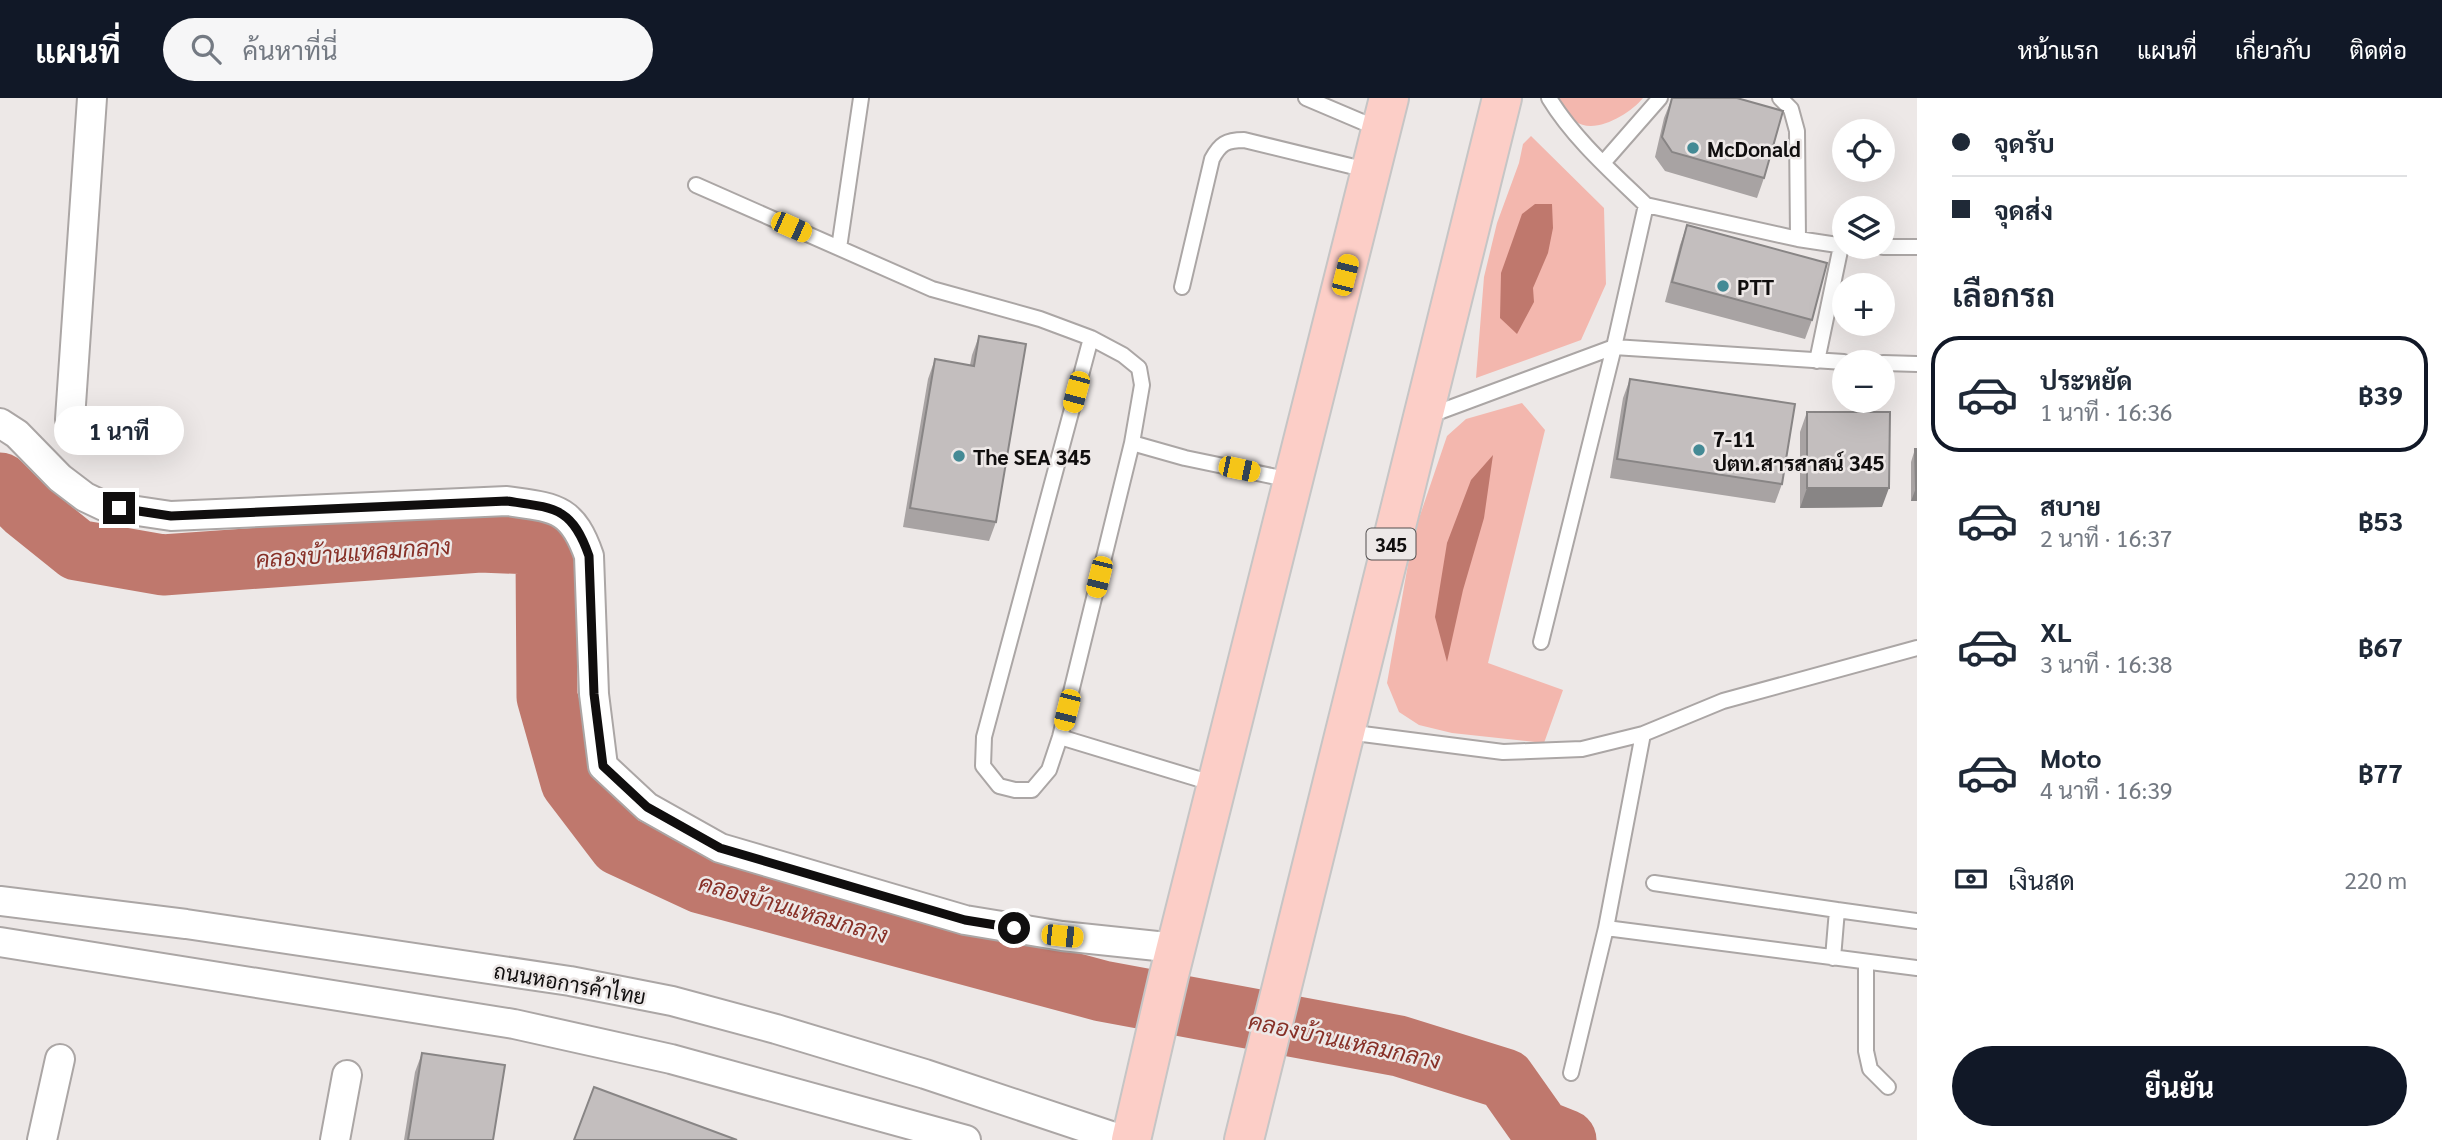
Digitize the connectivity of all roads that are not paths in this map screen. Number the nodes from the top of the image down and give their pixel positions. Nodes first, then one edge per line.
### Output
1 (92, 98) edge
2 (861, 98) edge
3 (1306, 98) edge
4 (1502, 98) edge
5 (1549, 98) edge
6 (1660, 98) edge
7 (1780, 98) edge
8 (1385, 114) edge
9 (1603, 163) junction
10 (1371, 172) junction
11 (696, 185) dead end
12 (1646, 205) junction
13 (1798, 239) junction
14 (1832, 244) edge
15 (1895, 247) edge
16 (1917, 247) edge
17 (839, 248) junction
18 (1840, 259) edge
19 (1182, 287) dead end
20 (1091, 338) junction
21 (1614, 347) junction
22 (1817, 361) junction
23 (1832, 362) edge
24 (1895, 363) edge
25 (1917, 364) edge
26 (70, 419) dead end
27 (1422, 419) junction
28 (0, 423) edge
29 (1132, 443) junction
30 (1293, 481) junction
31 (1541, 642) dead end
32 (1917, 648) edge
33 (1345, 731) junction
34 (1643, 734) junction
35 (1060, 737) junction
36 (1216, 784) junction
37 (1654, 883) dead end
38 (0, 901) edge
39 (1837, 910) junction
40 (1917, 921) edge
41 (1606, 928) junction
42 (0, 942) edge
43 (1833, 958) junction
44 (1172, 962) junction
45 (1866, 962) junction
46 (1917, 968) edge
47 (60, 1059) dead end
48 (1571, 1073) dead end
49 (347, 1075) dead end
50 (1888, 1087) dead end
51 (1248, 1124) edge
52 (42, 1140) edge
53 (335, 1140) edge
54 (966, 1140) edge
55 (1123, 1140) edge
56 (1131, 1140) edge

1 - 26 street
2 - 17 lane
3 - 8 lane
4 - 27 main road, 345
5 - 9 lane
6 - 9 lane
7 - 13 lane
8 - 10 main road
9 - 12 lane
10 - 19 lane
10 - 30 main road
11 - 17 lane
12 - 13 lane
12 - 21 lane
13 - 14 lane
15 - 16 lane
17 - 20 lane
18 - 22 lane
20 - 29 lane
20 - 35 lane
21 - 22 lane
21 - 27 lane
21 - 31 lane
22 - 23 lane
24 - 25 lane
27 - 33 main road, 345
28 - 44 street
29 - 30 lane
29 - 35 lane
30 - 36 main road
32 - 34 lane
33 - 34 lane
33 - 51 main road, 345
34 - 41 lane
35 - 36 lane
36 - 44 main road
37 - 39 lane
38 - 55 street, ถนนหอการค้าไทย
39 - 40 lane
39 - 43 lane
41 - 43 lane
41 - 48 lane
42 - 54 street
43 - 45 lane
44 - 56 main road
45 - 46 lane
45 - 50 lane
47 - 52 street
49 - 53 street

